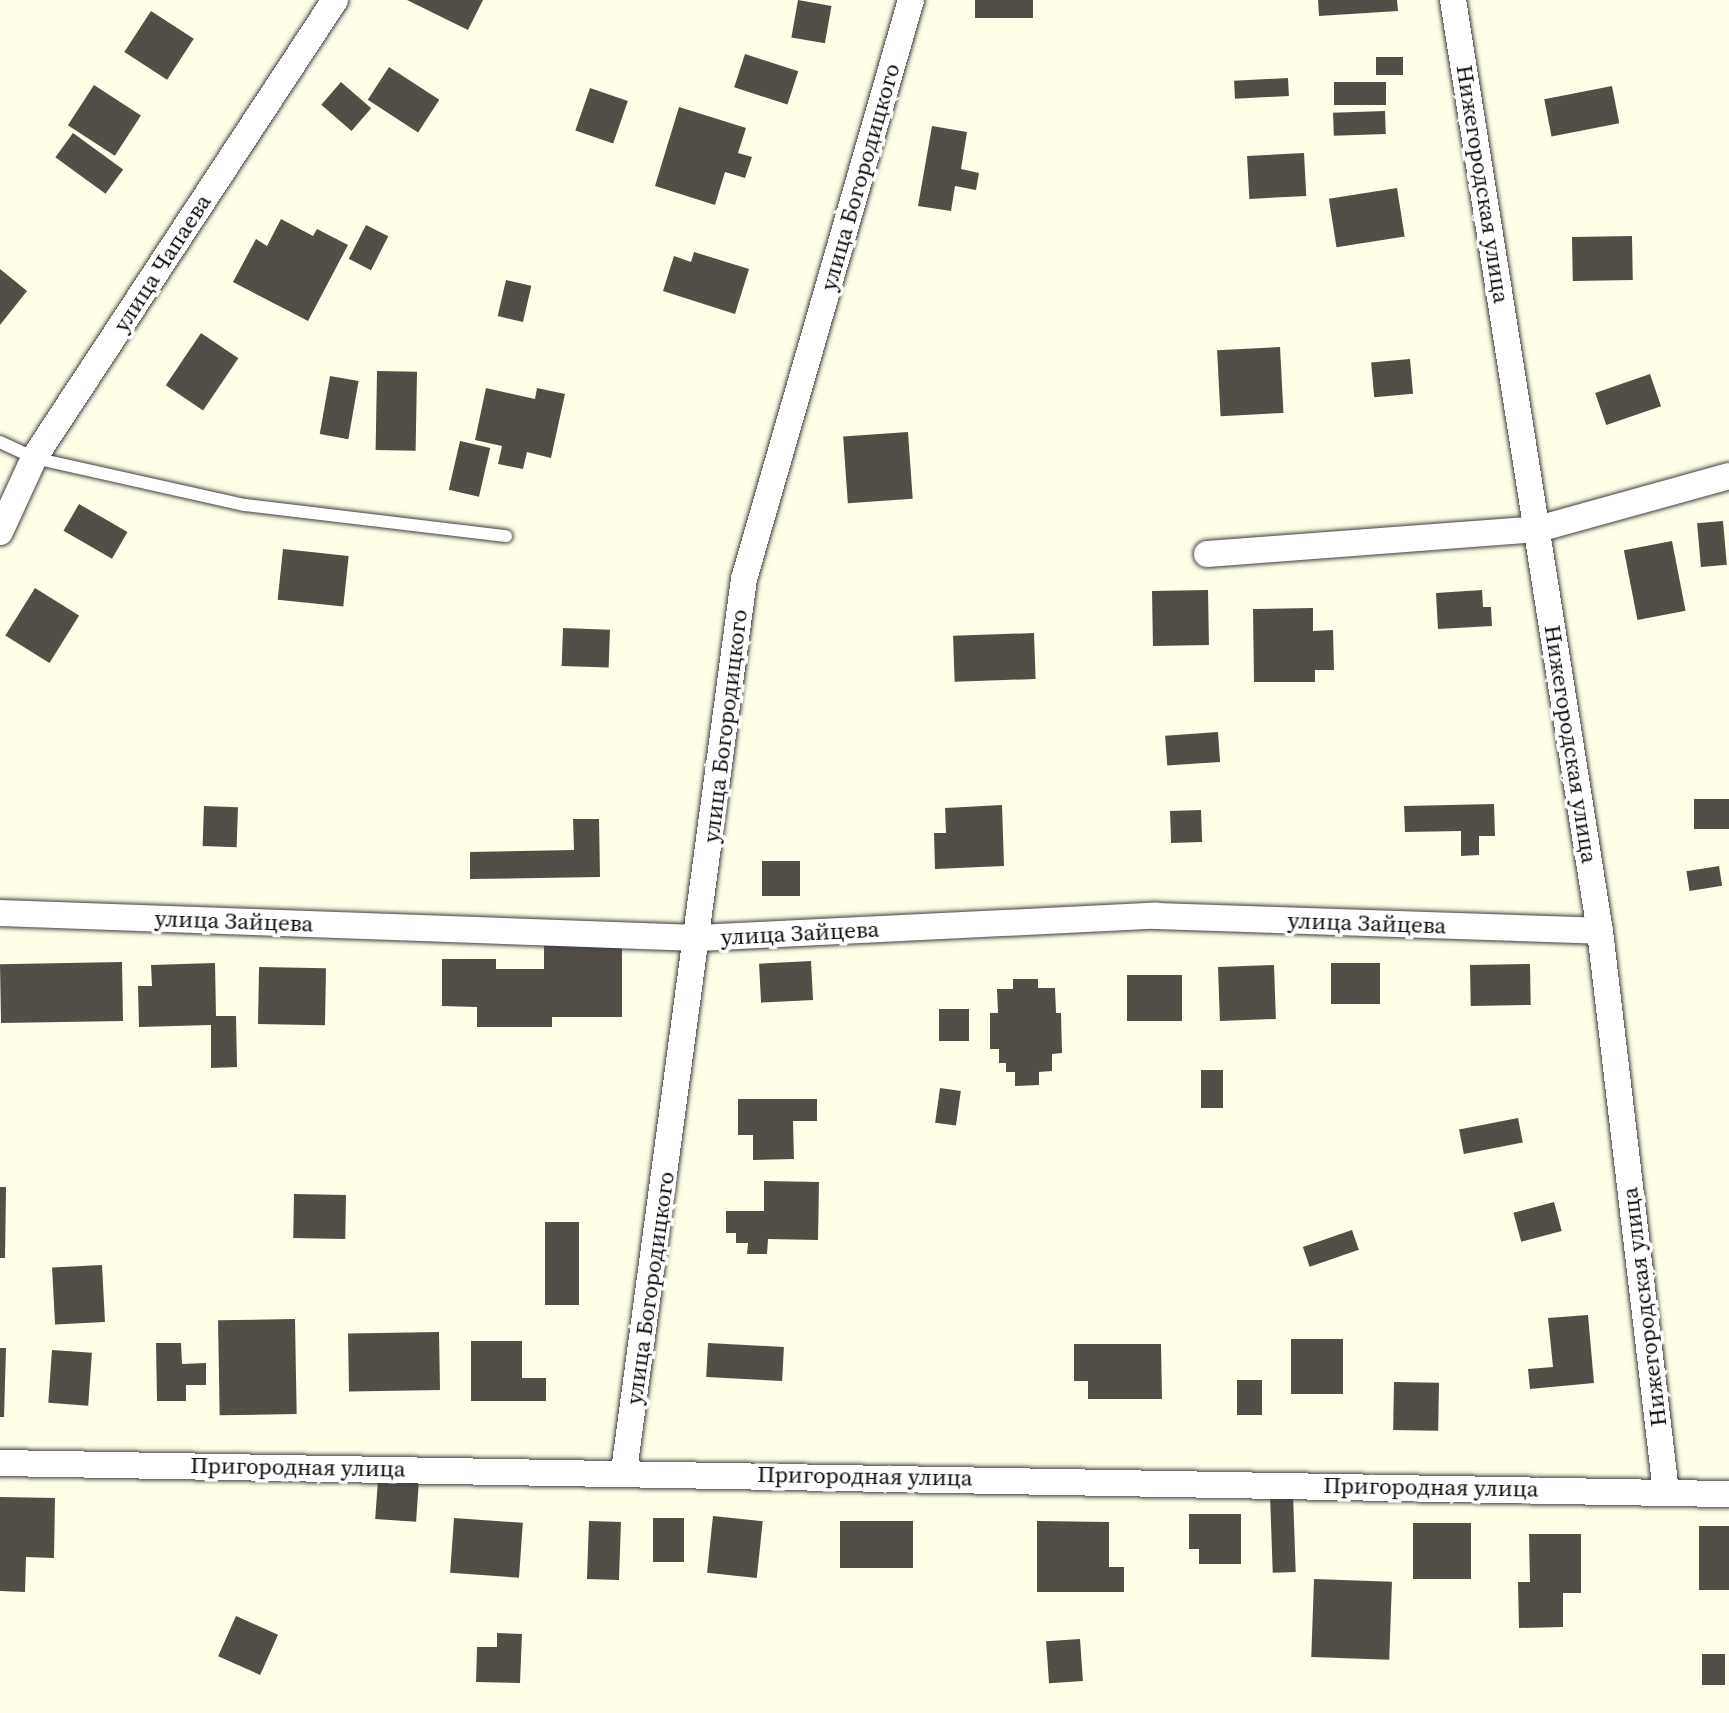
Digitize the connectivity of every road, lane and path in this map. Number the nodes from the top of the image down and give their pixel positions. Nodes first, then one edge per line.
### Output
1 (335, 0) edge
2 (911, 0) edge
3 (1453, 0) edge
4 (0, 442) edge
5 (34, 458) junction
6 (1729, 476) edge
7 (1538, 529) junction
8 (0, 532) edge
9 (506, 536) dead end
10 (1207, 554) dead end
11 (0, 913) edge
12 (1600, 931) junction
13 (698, 938) junction
14 (0, 1463) edge
15 (624, 1471) junction
16 (1666, 1492) junction
17 (1729, 1494) edge

1 - 5 street, улица Чапаева
2 - 13 street, улица Богородицкого
3 - 7 street, Нижегородская улица
4 - 5 lane
5 - 8 street, улица Чапаева
5 - 9 lane
6 - 7 street
7 - 10 street
7 - 12 street, Нижегородская улица
11 - 13 street, улица Зайцева
12 - 13 street, улица Зайцева
12 - 16 street, Нижегородская улица
13 - 15 street, улица Богородицкого
14 - 15 street, Пригородная улица
15 - 16 street, Пригородная улица
16 - 17 street, Пригородная улица

